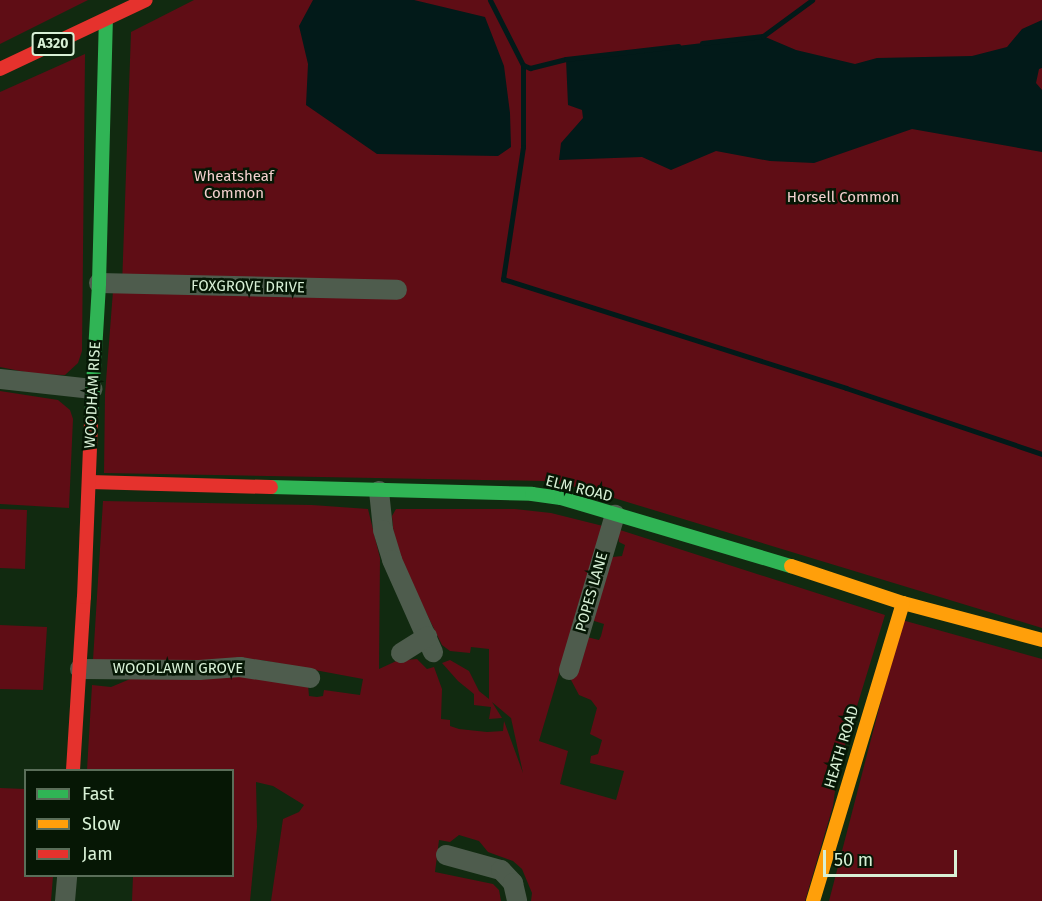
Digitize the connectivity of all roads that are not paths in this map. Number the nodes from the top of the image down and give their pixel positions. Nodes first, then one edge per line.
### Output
1 (146, 0) edge
2 (106, 20) junction
3 (0, 69) edge
4 (99, 284) junction
5 (397, 290) dead end
6 (0, 379) edge
7 (92, 389) junction
8 (90, 482) junction
9 (379, 491) junction
10 (615, 514) junction
11 (903, 603) junction
12 (1042, 640) edge
13 (401, 654) dead end
14 (80, 669) junction
15 (569, 670) dead end
16 (310, 678) dead end
17 (73, 769) edge
18 (446, 855) dead end
19 (67, 877) edge
20 (65, 901) edge
21 (516, 901) edge
22 (813, 901) edge

1 - 2 street, A320
2 - 3 street, A320
2 - 4 street, WOODHAM RISE
4 - 5 street, FOXGROVE DRIVE
4 - 7 street, WOODHAM RISE
6 - 7 street
7 - 8 street, WOODHAM RISE
8 - 9 street, ELM ROAD
8 - 14 street, WOODHAM RISE
9 - 10 street, ELM ROAD
9 - 13 street
10 - 11 street, ELM ROAD
10 - 15 street, POPES LANE
11 - 12 street, ELM ROAD
11 - 22 street, HEATH ROAD
14 - 16 street, WOODLAWN GROVE
14 - 17 street, WOODHAM RISE
18 - 21 street
19 - 20 street

